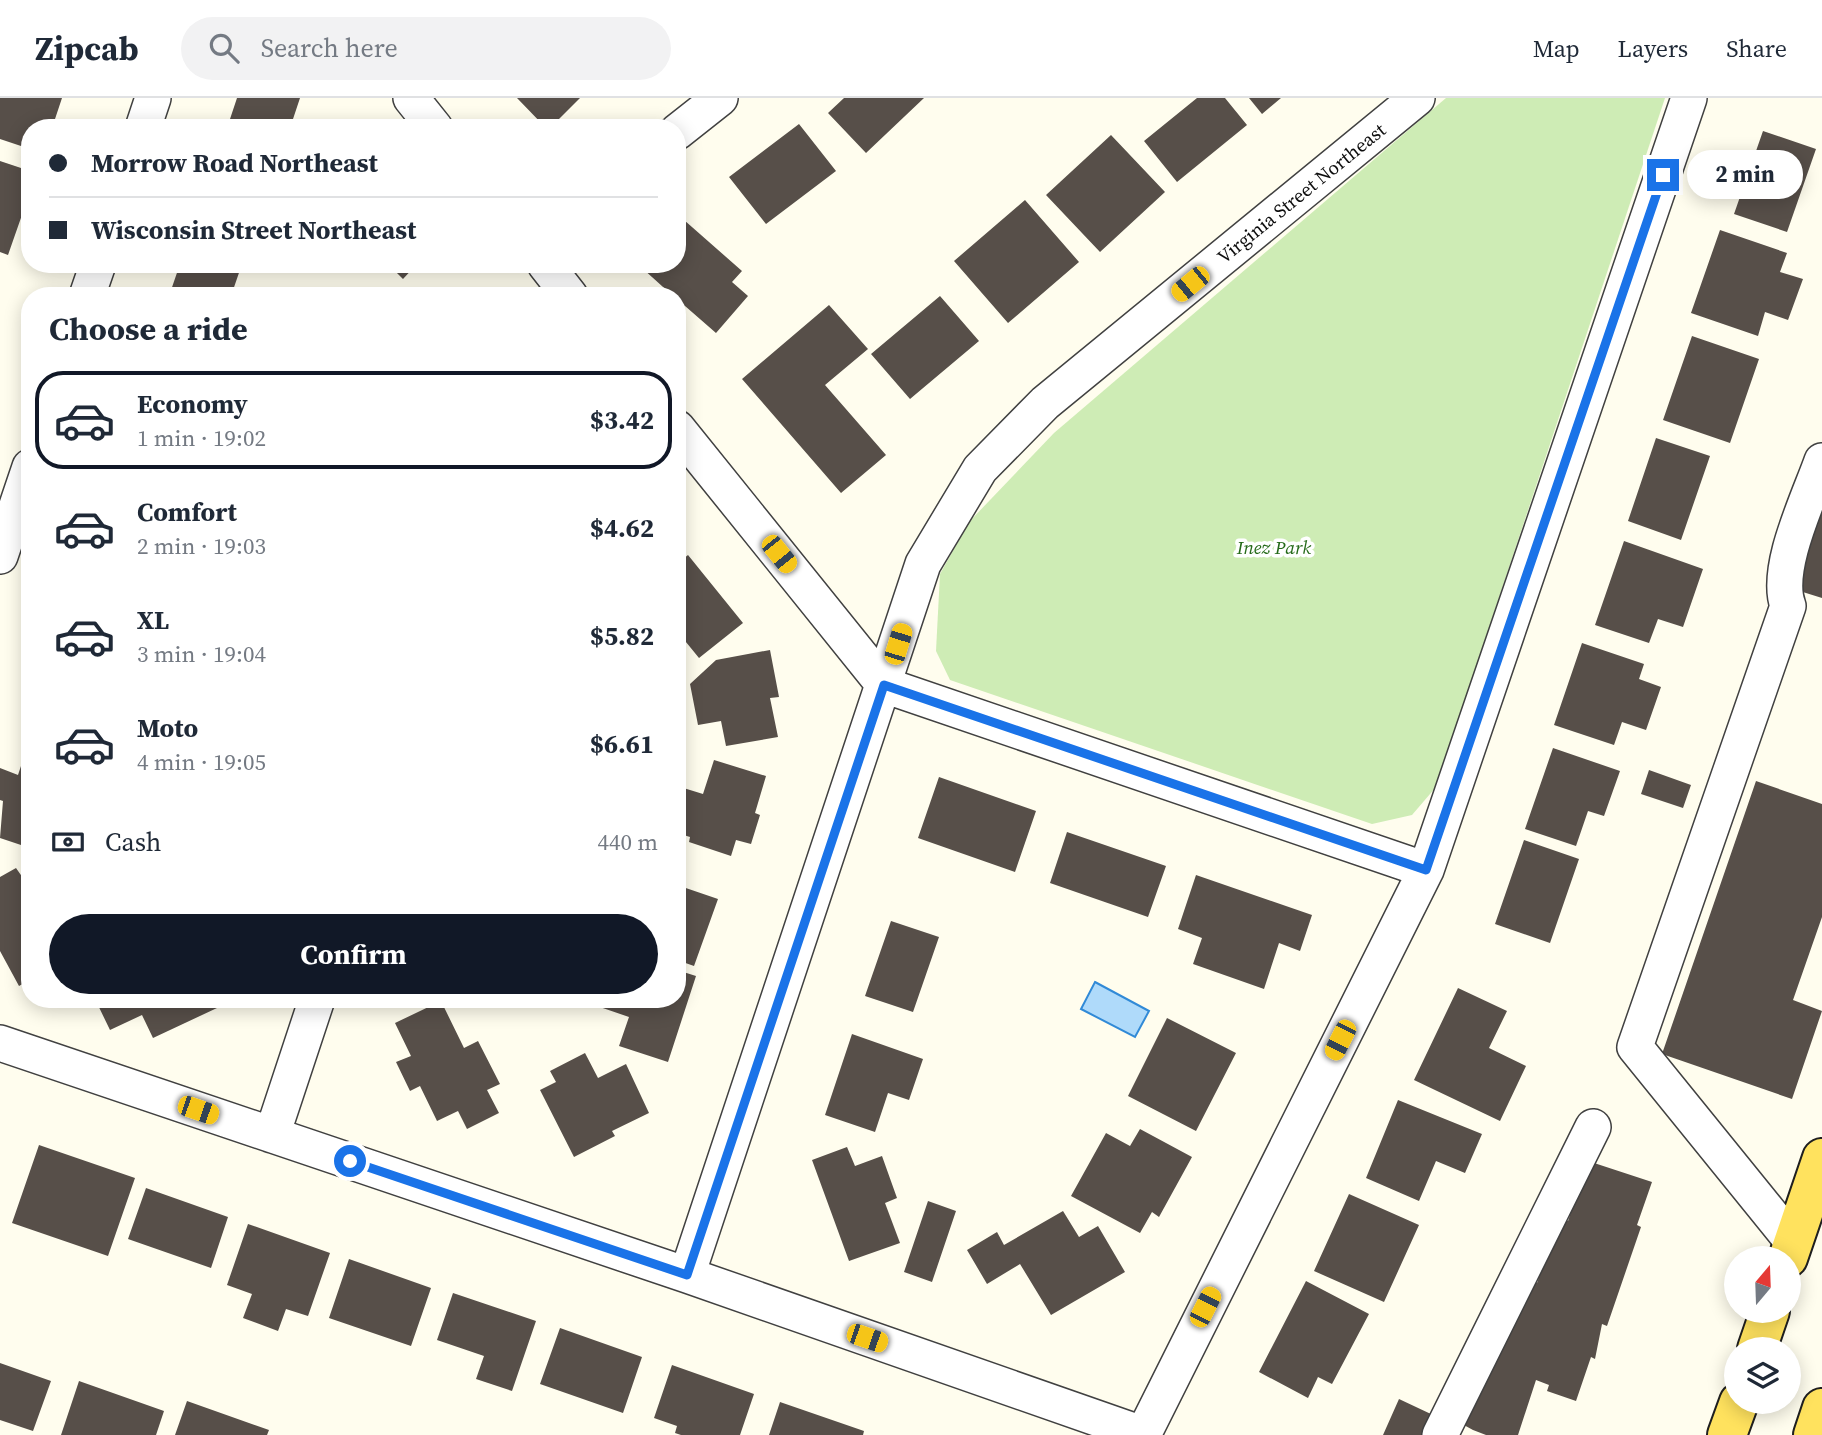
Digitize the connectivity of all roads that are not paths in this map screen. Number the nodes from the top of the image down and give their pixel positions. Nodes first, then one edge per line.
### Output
1 (153, 98) edge
2 (411, 98) edge
3 (720, 98) edge
4 (1417, 98) edge
5 (1689, 98) edge
6 (146, 119) edge
7 (428, 119) edge
8 (686, 125) edge
9 (551, 273) edge
10 (563, 287) edge
11 (686, 439) edge
12 (1822, 461) edge
13 (21, 494) edge
14 (0, 556) edge
15 (884, 685) junction
16 (1426, 870) junction
17 (314, 1008) edge
18 (0, 1043) edge
19 (1593, 1127) dead end
20 (272, 1135) junction
21 (1822, 1158) edge
22 (1788, 1246) edge
23 (1792, 1246) edge
24 (687, 1275) junction
25 (1822, 1408) edge
26 (1735, 1414) edge
27 (1144, 1435) edge
28 (1440, 1435) edge
29 (1727, 1435) edge
30 (1813, 1435) edge

1 - 6 street
2 - 7 street
3 - 8 street
4 - 15 street, Virginia Street Northeast
5 - 16 street
9 - 10 street
11 - 15 street
12 - 22 street
13 - 14 street
15 - 16 street
15 - 24 street, Virginia Street Northeast
16 - 27 street
17 - 20 street
18 - 20 street
19 - 28 street
20 - 24 street
21 - 23 main road
24 - 27 street
25 - 30 main road
26 - 29 main road

